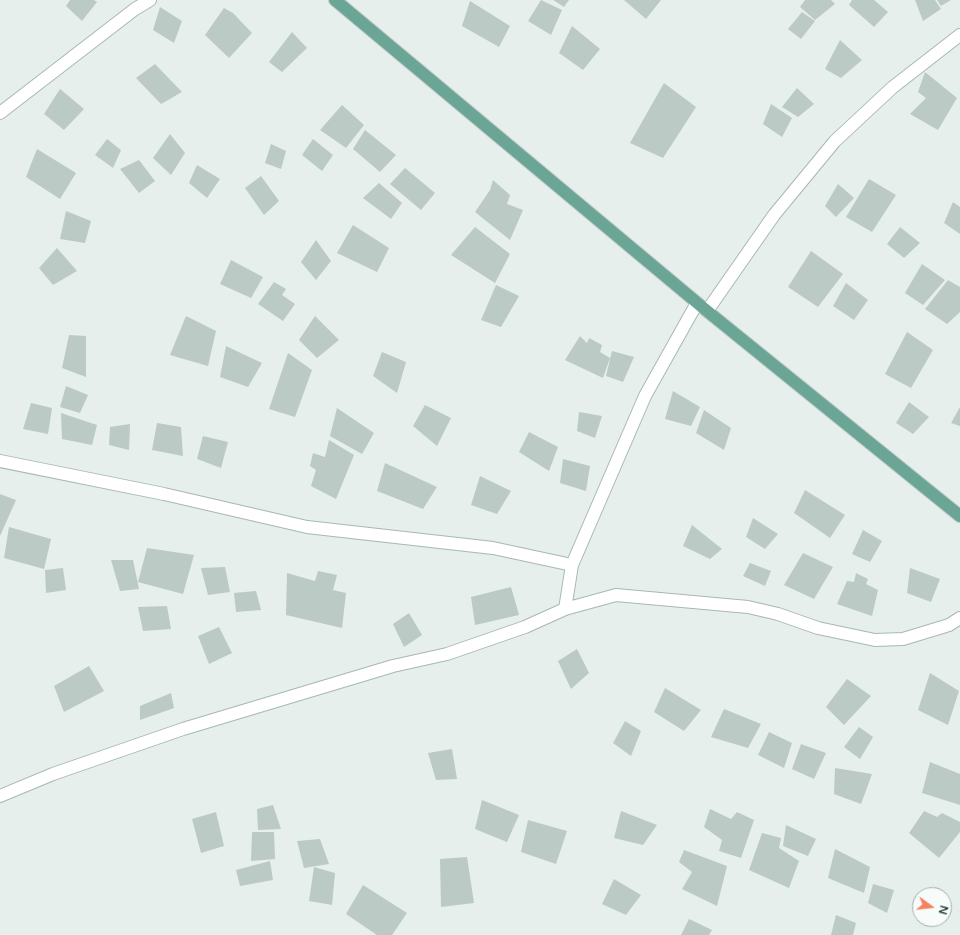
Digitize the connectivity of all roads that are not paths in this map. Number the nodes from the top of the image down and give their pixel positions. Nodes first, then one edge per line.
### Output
1 (150, 0) edge
2 (334, 0) edge
3 (960, 35) edge
4 (0, 113) edge
5 (697, 303) junction
6 (707, 311) junction
7 (0, 461) edge
8 (960, 516) edge
9 (572, 564) junction
10 (565, 609) junction
11 (960, 618) edge
12 (0, 796) edge

1 - 4 street
2 - 5 main road
3 - 6 street
5 - 6 main road
5 - 9 street
6 - 8 main road
7 - 9 street
9 - 10 street
10 - 11 street
10 - 12 street

